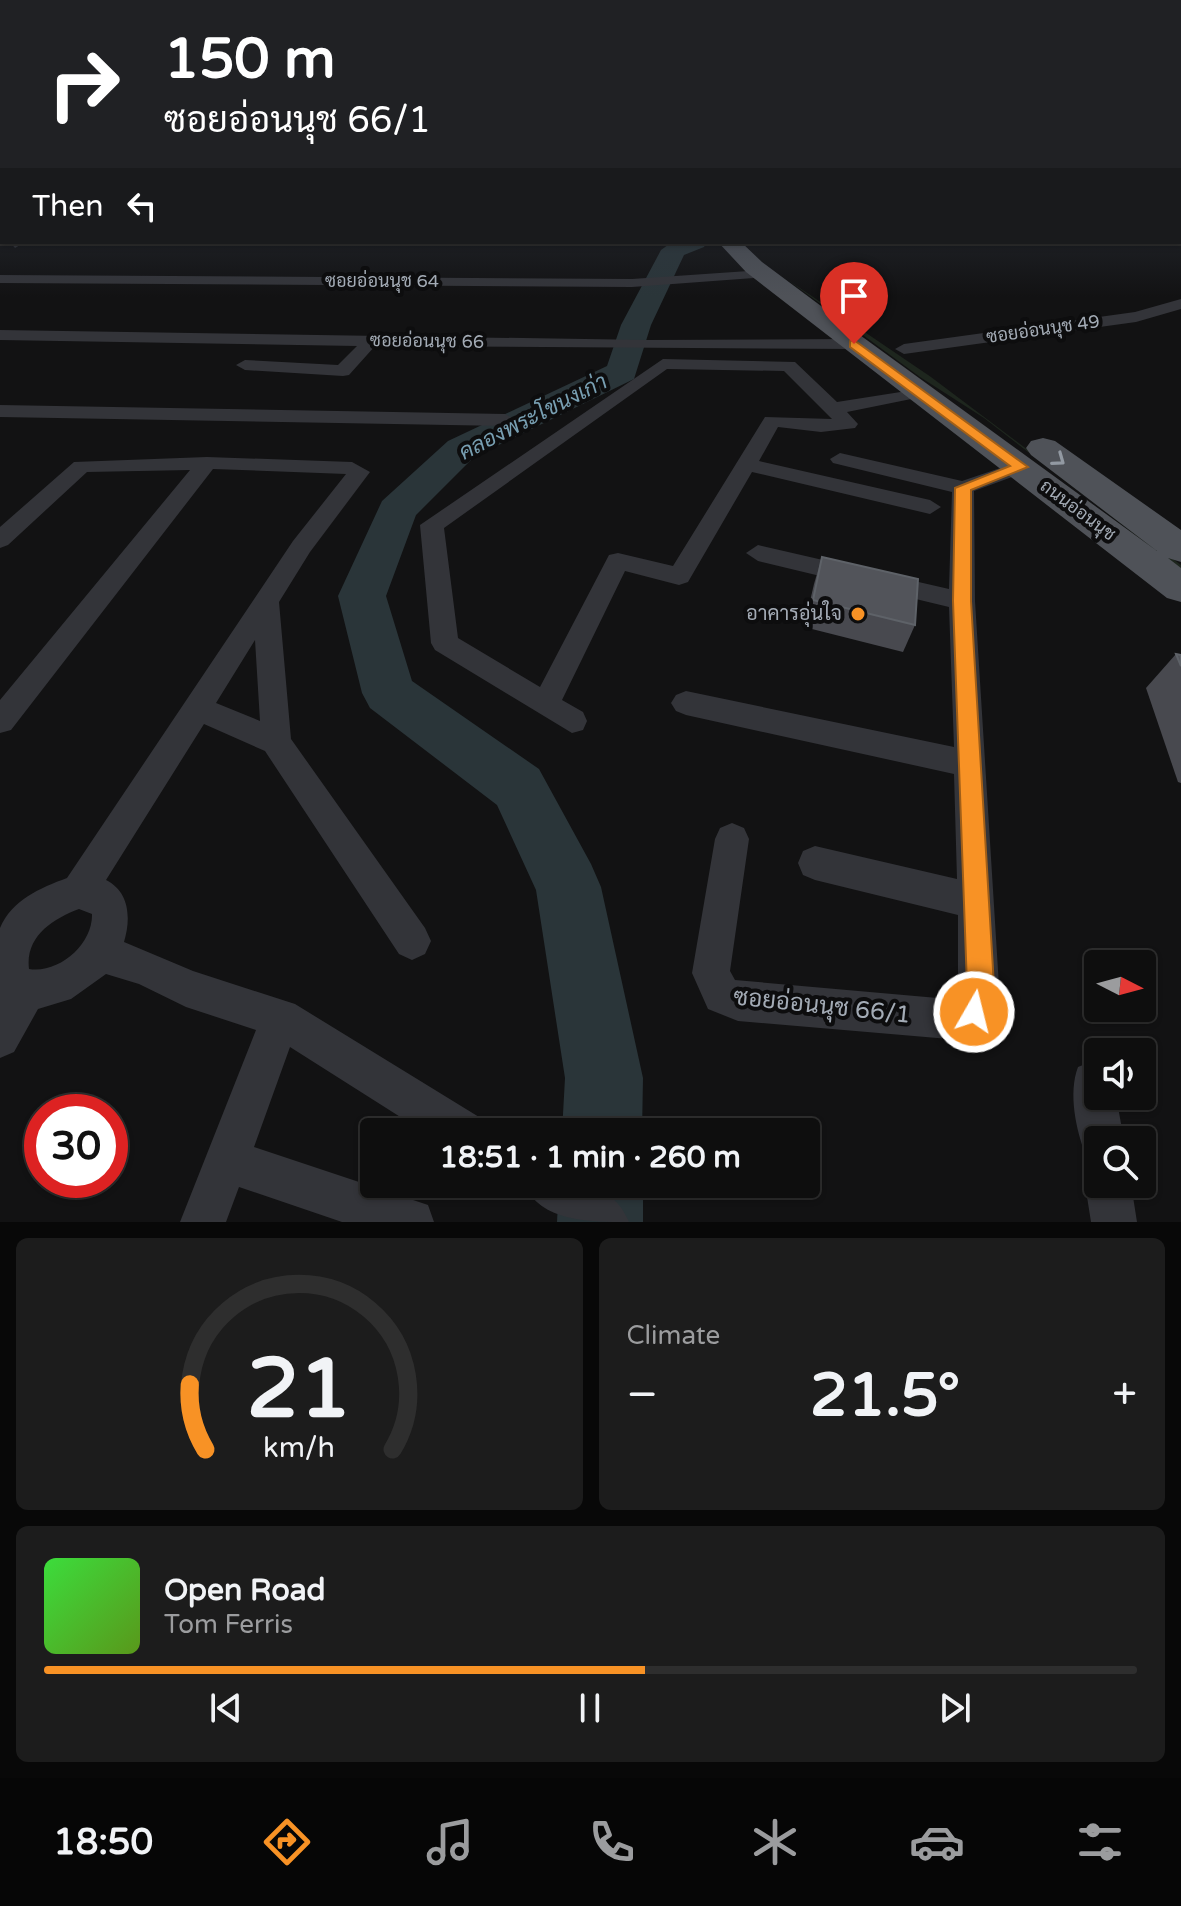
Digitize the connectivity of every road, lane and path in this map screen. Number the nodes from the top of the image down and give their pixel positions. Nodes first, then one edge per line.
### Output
1 (732, 244) edge
2 (769, 265) edge
3 (0, 279) edge
4 (1181, 304) edge
5 (0, 335) edge
6 (371, 340) junction
7 (854, 344) junction
8 (904, 349) junction
9 (245, 365) dead end
10 (919, 392) junction
11 (832, 409) junction
12 (0, 411) edge
13 (505, 420) dead end
14 (840, 459) dead end
15 (207, 463) junction
16 (746, 464) junction
17 (1021, 467) junction
18 (963, 488) junction
19 (930, 507) dead end
20 (0, 540) edge
21 (1181, 549) edge
22 (758, 553) dead end
23 (1181, 588) edge
24 (266, 601) junction
25 (962, 601) junction
26 (686, 703) dead end
27 (545, 705) junction
28 (198, 708) junction
29 (0, 721) edge
30 (572, 721) dead end
31 (276, 742) junction
32 (969, 764) junction
33 (732, 839) dead end
34 (815, 863) dead end
35 (79, 892) junction
36 (976, 901) junction
37 (7, 936) edge
38 (412, 941) dead end
39 (99, 953) junction
40 (27, 989) junction
41 (281, 1018) junction
42 (0, 1038) edge
43 (442, 1118) edge
44 (226, 1160) junction
45 (568, 1198) edge
46 (1110, 1198) edge
47 (203, 1222) edge
48 (411, 1222) edge
49 (606, 1222) edge
50 (1114, 1222) edge

1 - 2 main road, ถนนอ่อนนุช
2 - 3 street, ซอยอ่อนนุช 64
2 - 7 main road, ถนนอ่อนนุช
2 - 8 main road, ถนนอ่อนนุช
4 - 8 street, ซอยอ่อนนุช 49
5 - 6 street, ซอยอ่อนนุช 66
6 - 7 street, ซอยอ่อนนุช 66
6 - 9 street
7 - 10 main road, ถนนอ่อนนุช
8 -> 21 main road, ถนนอ่อนนุช
10 - 11 street
10 - 17 main road, ถนนอ่อนนุช
11 - 16 street
11 - 27 street
12 - 13 street
14 - 18 street
15 - 20 street
15 - 24 street
15 - 29 street
16 - 19 street
16 - 27 street
17 - 18 street
17 - 23 main road, ถนนอ่อนนุช
18 - 25 street, ซอยอ่อนนุช 66/1
22 - 25 street
24 - 28 street
24 - 31 street
25 - 32 street, ซอยอ่อนนุช 66/1
26 - 32 street
27 - 30 street
28 - 31 street
28 - 35 street
31 - 38 street
32 - 36 street, ซอยอ่อนนุช 66/1
33 - 36 street, ซอยอ่อนนุช 66/1
34 - 36 street
35 - 37 street
35 - 39 street
37 - 40 street
39 - 40 street
39 - 41 street
40 - 42 street
41 - 43 street
41 - 44 street
44 - 47 street
44 - 48 street
45 - 49 street
46 - 50 street

